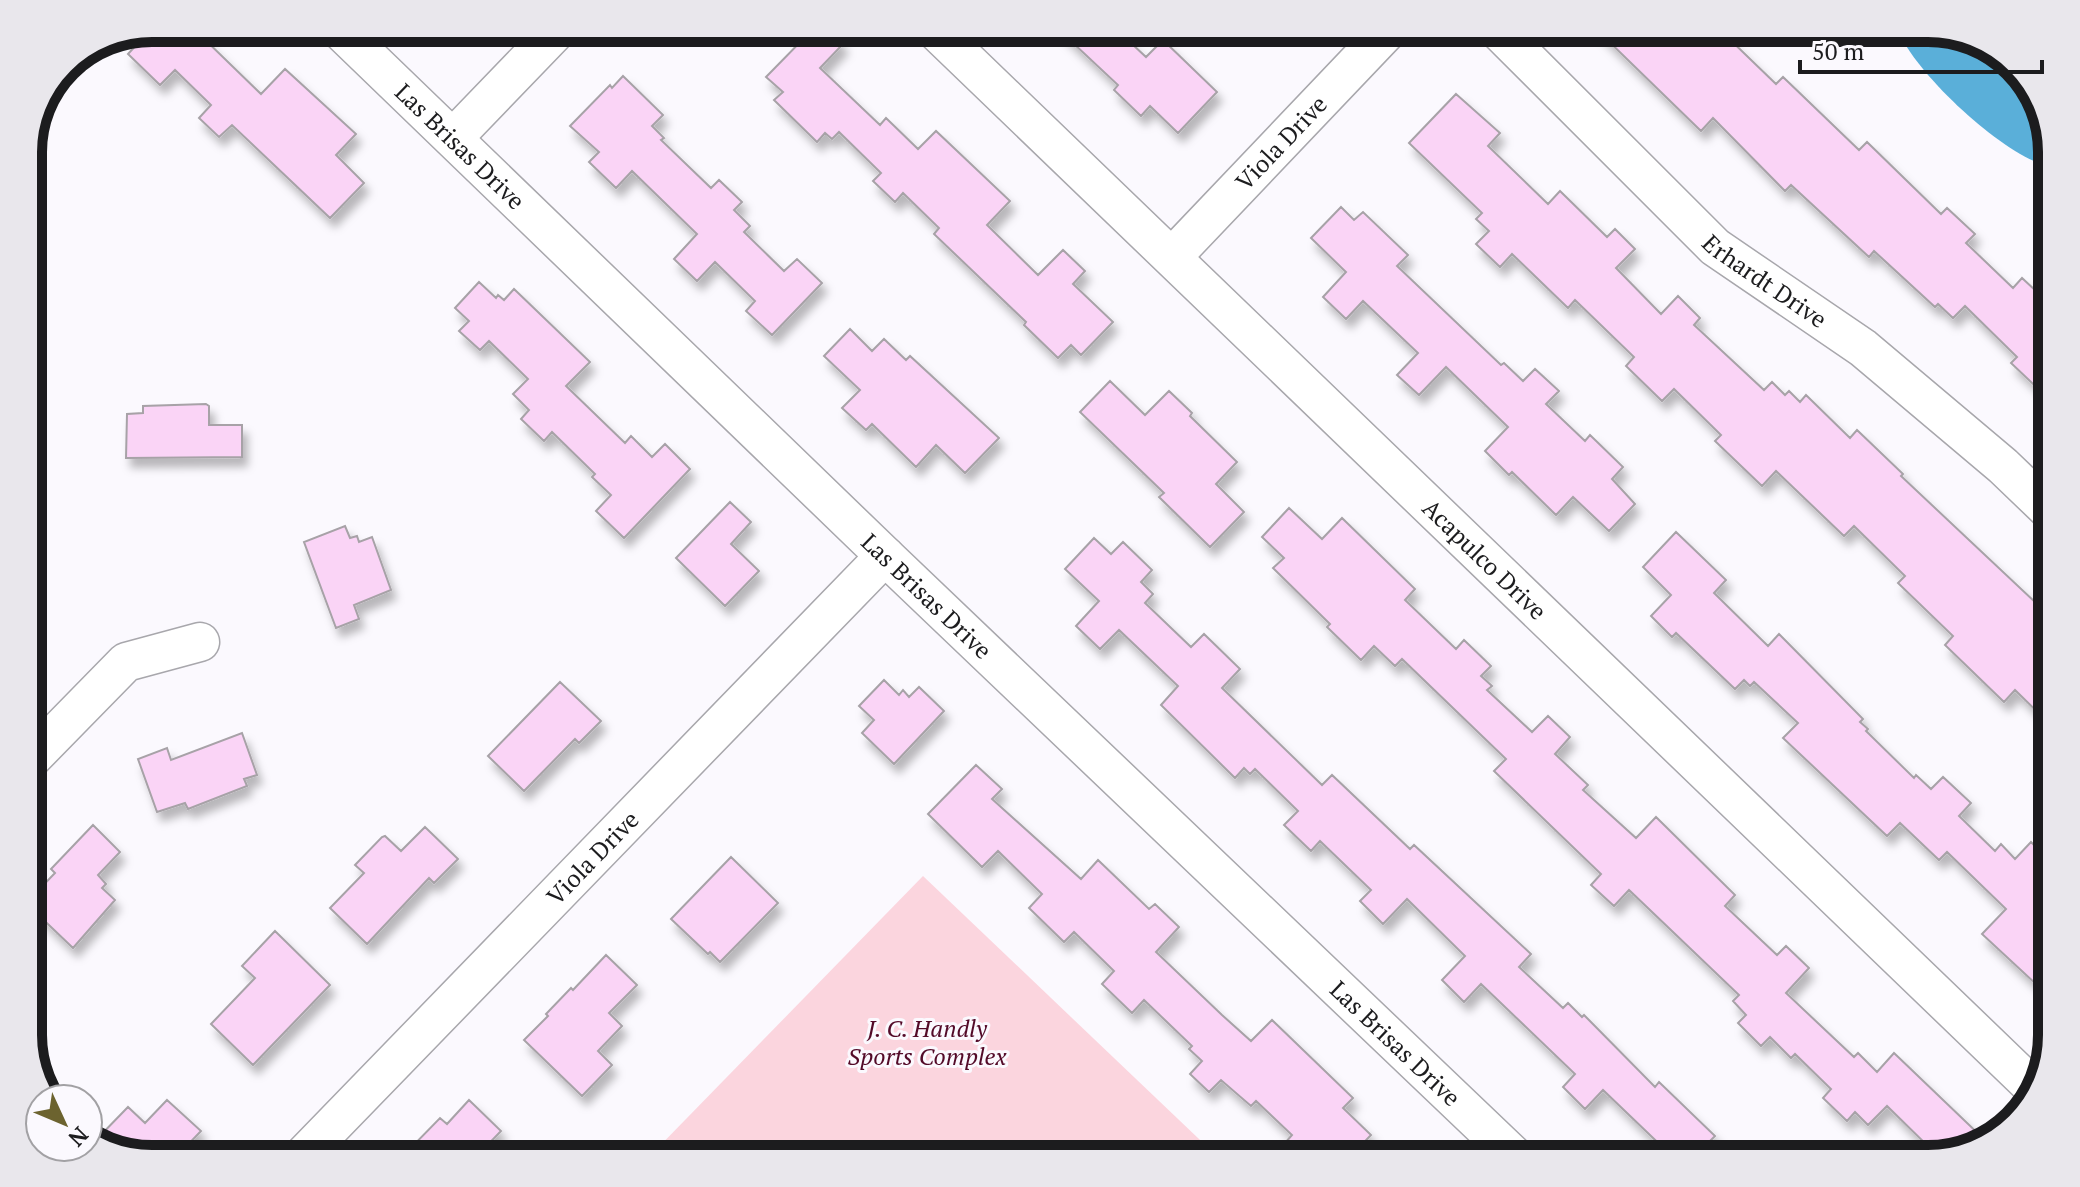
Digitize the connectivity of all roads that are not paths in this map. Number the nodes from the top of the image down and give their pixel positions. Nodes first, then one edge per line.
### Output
1 (353, 42) edge
2 (546, 42) edge
3 (948, 42) edge
4 (1377, 42) edge
5 (1510, 42) edge
6 (453, 138) junction
7 (1172, 257) junction
8 (2038, 500) edge
9 (885, 556) junction
10 (200, 642) dead end
11 (42, 748) edge
12 (2027, 1082) edge
13 (314, 1145) edge
14 (1502, 1145) edge

1 - 6 street, Las Brisas Drive
2 - 6 street
3 - 7 street, Acapulco Drive
4 - 7 street, Viola Drive
5 - 8 street, Erhardt Drive
6 - 9 street, Las Brisas Drive
7 - 12 street, Acapulco Drive
9 - 13 street, Viola Drive
9 - 14 street, Las Brisas Drive
10 - 11 street

